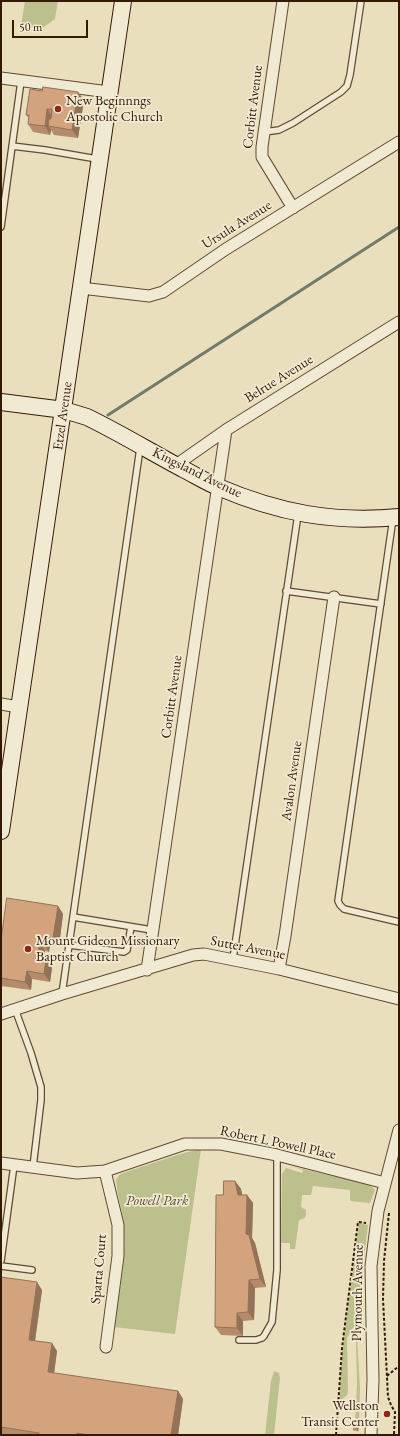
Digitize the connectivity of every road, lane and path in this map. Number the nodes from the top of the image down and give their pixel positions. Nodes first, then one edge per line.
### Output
1 (123, 1) edge
2 (283, 1) edge
3 (361, 1) edge
4 (1, 78) edge
5 (21, 81) junction
6 (109, 92) junction
7 (264, 132) junction
8 (399, 142) edge
9 (12, 146) junction
10 (100, 160) junction
11 (293, 208) junction
12 (1, 227) edge
13 (81, 288) junction
14 (399, 322) edge
15 (1, 402) edge
16 (64, 410) junction
17 (226, 430) junction
18 (141, 446) junction
19 (176, 465) junction
20 (218, 487) junction
21 (298, 513) junction
22 (396, 518) edge
23 (286, 590) junction
24 (334, 597) junction
25 (381, 604) junction
26 (1, 704) edge
27 (19, 707) junction
28 (1, 831) edge
29 (73, 917) junction
30 (399, 922) edge
31 (131, 927) junction
32 (152, 930) junction
33 (69, 945) junction
34 (233, 959) junction
35 (279, 969) junction
36 (147, 970) junction
37 (62, 994) junction
38 (399, 999) edge
39 (15, 1009) junction
40 (1, 1014) edge
41 (399, 1130) edge
42 (277, 1155) junction
43 (1, 1163) edge
44 (14, 1165) junction
45 (33, 1167) junction
46 (105, 1172) junction
47 (385, 1183) junction
48 (389, 1209) dead end
49 (369, 1223) dead end
50 (3, 1237) edge
51 (1, 1261) edge
52 (1, 1266) edge
53 (32, 1270) dead end
54 (399, 1333) edge
55 (239, 1340) dead end
56 (399, 1345) edge
57 (106, 1347) dead end
58 (399, 1366) edge
59 (387, 1376) junction
60 (336, 1435) edge
61 (371, 1435) edge
62 (394, 1435) edge

1 - 6 street, Etzel Avenue
2 - 7 street, Corbitt Avenue
3 - 7 lane
4 - 5 street
5 - 6 street
5 - 9 lane
6 - 10 street, Etzel Avenue
7 - 11 street, Corbitt Avenue
8 - 11 street, Ursula Avenue
9 - 10 lane
9 - 12 lane
10 - 13 street, Etzel Avenue
11 - 13 street, Ursula Avenue
13 - 16 street, Etzel Avenue
14 - 17 street, Belrue Avenue
15 - 16 street, Kingsland Avenue
16 - 18 street, Kingsland Avenue
16 - 27 street, Etzel Avenue
17 - 19 street, Belrue Avenue
17 - 20 street, Corbitt Avenue
18 - 19 street, Kingsland Avenue
18 - 29 lane
19 - 20 street, Kingsland Avenue
20 - 21 street, Kingsland Avenue
20 - 32 street, Corbitt Avenue
21 - 22 street, Kingsland Avenue
21 - 23 lane
22 - 25 lane
23 - 24 lane
23 - 34 lane
24 - 25 lane
24 - 35 street, Avalon Avenue
25 - 30 lane
26 - 27 street
27 - 28 street, Etzel Avenue
29 - 31 lane
29 - 33 lane
31 - 32 lane
31 - 33 lane
32 - 36 street, Corbitt Avenue
33 - 37 lane
34 - 35 street, Sutter Avenue
34 - 36 street, Sutter Avenue
35 - 38 street, Sutter Avenue
36 - 37 street, Sutter Avenue
37 - 39 street, Sutter Avenue
39 - 40 street, Sutter Avenue
39 - 45 lane
41 - 47 street, Plymouth Avenue
42 - 46 street, Robert L Powell Place
42 - 47 street, Robert L Powell Place
42 - 55 lane
43 - 44 street, Robert L Powell Place
44 - 45 street, Robert L Powell Place
44 - 50 lane
45 - 46 street, Robert L Powell Place
46 - 57 street, Sparta Court
47 - 61 street, Plymouth Avenue
48 - 59 path
49 - 60 path
50 - 51 lane
52 - 53 lane
54 - 56 path
58 - 59 path
59 - 62 path

